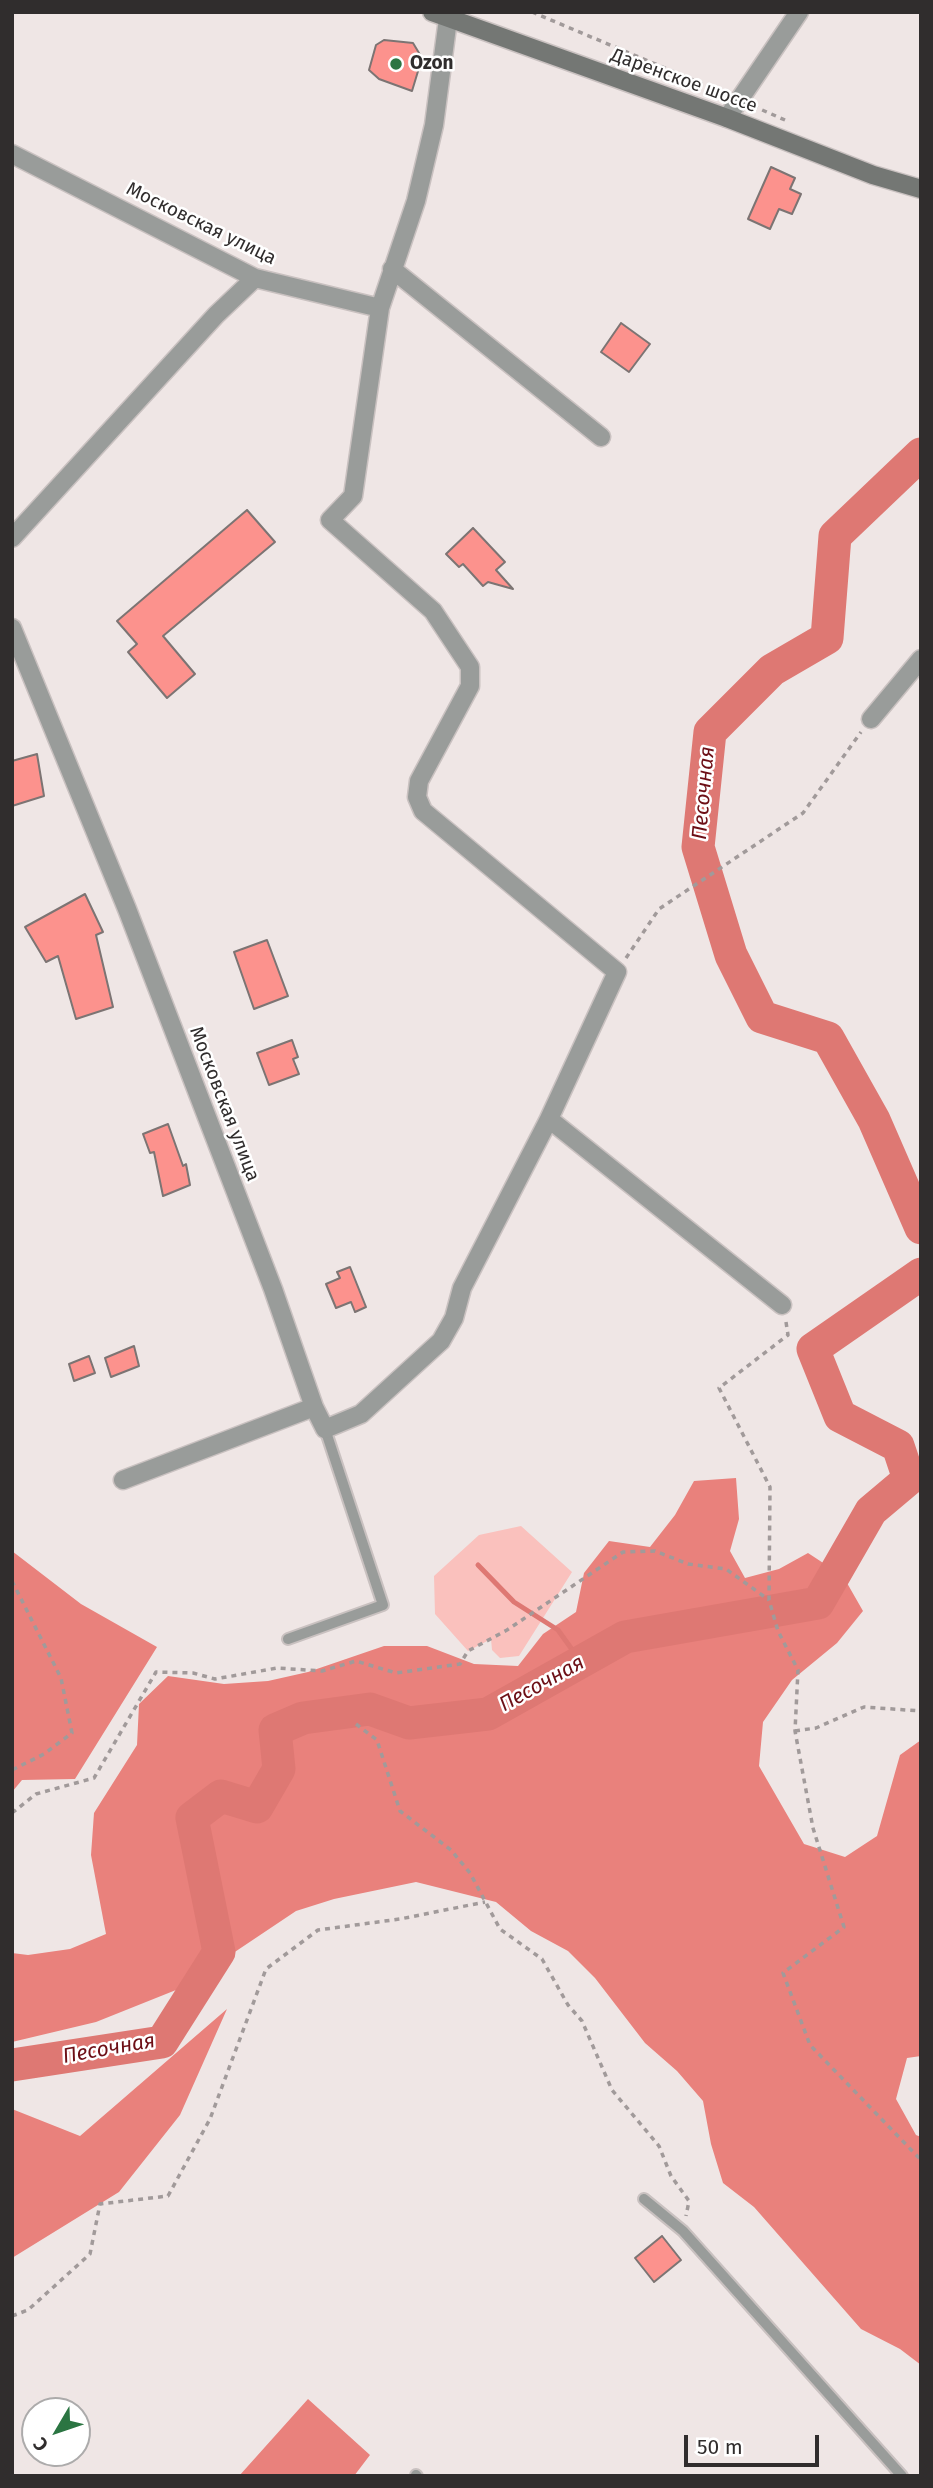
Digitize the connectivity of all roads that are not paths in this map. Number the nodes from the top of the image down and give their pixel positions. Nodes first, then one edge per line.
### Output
1 (799, 12) edge
2 (440, 15) edge
3 (727, 118) junction
4 (12, 154) edge
5 (921, 189) edge
6 (392, 269) junction
7 (255, 278) junction
8 (380, 308) junction
9 (601, 437) dead end
10 (12, 538) edge
11 (12, 628) edge
12 (921, 659) edge
13 (871, 719) road end
14 (549, 1119) junction
15 (782, 1305) road end
16 (314, 1407) junction
17 (325, 1429) junction
18 (123, 1480) dead end
19 (288, 1639) dead end
20 (644, 2199) dead end
21 (902, 2476) edge

1 - 3 street
2 - 3 main road, Даренское шоссе
2 - 6 street
3 - 5 main road, Даренское шоссе
4 - 7 street, Московская улица
6 - 8 street
6 - 9 street
7 - 8 street, Московская улица
7 - 10 street
8 - 14 street
11 - 16 street, Московская улица
12 - 13 street
14 - 15 street
14 - 17 street
16 - 17 street, Московская улица
16 - 18 street
17 - 19 lane
20 - 21 lane

